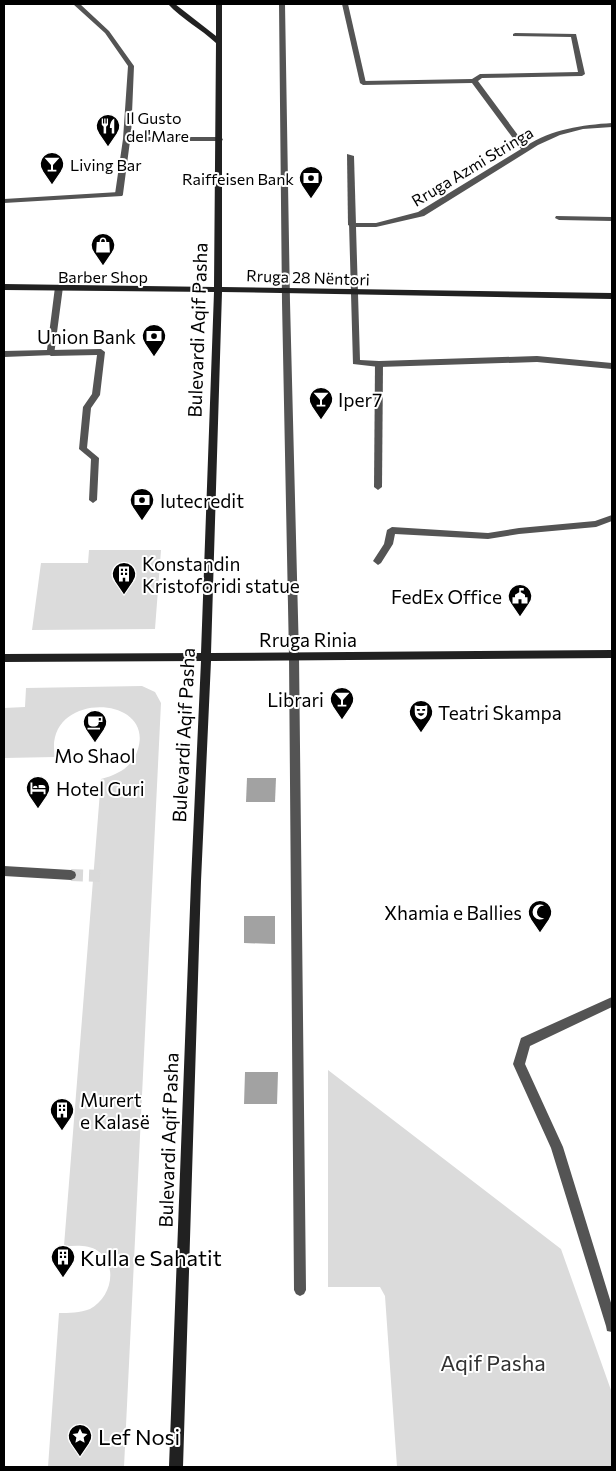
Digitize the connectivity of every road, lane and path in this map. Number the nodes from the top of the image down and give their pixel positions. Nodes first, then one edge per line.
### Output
1 (76, 4) edge
2 (171, 4) edge
3 (219, 4) edge
4 (282, 4) edge
5 (345, 4) edge
6 (515, 35) dead end
7 (218, 42) junction
8 (474, 81) junction
9 (612, 125) edge
10 (127, 138) junction
11 (219, 139) junction
12 (524, 148) junction
13 (350, 156) dead end
14 (4, 201) edge
15 (559, 218) dead end
16 (612, 219) edge
17 (352, 226) junction
18 (4, 287) edge
19 (60, 287) junction
20 (218, 288) junction
21 (286, 290) junction
22 (353, 293) junction
23 (612, 296) edge
24 (51, 353) junction
25 (4, 354) edge
26 (379, 364) junction
27 (612, 366) edge
28 (378, 486) dead end
29 (93, 500) dead end
30 (612, 518) edge
31 (378, 561) dead end
32 (612, 654) edge
33 (294, 656) junction
34 (206, 657) junction
35 (4, 658) edge
36 (4, 871) edge
37 (71, 875) tunnel mouth
38 (612, 1002) edge
39 (300, 1290) dead end
40 (612, 1326) edge
41 (176, 1467) edge

1 - 10 street
2 - 7 main road
3 - 7 main road, Bulevardi Aqif Pasha
4 - 21 street
5 - 8 street
6 - 8 street
7 - 11 main road, Bulevardi Aqif Pasha
8 - 12 street
9 - 12 street, Rruga Azmi Stringa
10 - 11 street
10 - 14 street
11 - 20 main road, Bulevardi Aqif Pasha
12 - 17 street, Rruga Azmi Stringa
13 - 17 street
15 - 16 street
17 - 22 street
18 - 19 main road, Rruga 28 Nëntori
19 - 20 main road, Rruga 28 Nëntori
19 - 24 street
20 - 21 main road, Rruga 28 Nëntori
20 - 34 main road, Bulevardi Aqif Pasha
21 - 22 main road, Rruga 28 Nëntori
21 - 33 street
22 - 23 main road, Rruga 28 Nëntori
22 - 26 street
24 - 25 street
24 - 29 street
26 - 27 street
26 - 28 street
30 - 31 street
32 - 33 main road, Rruga Rinia
33 - 34 main road, Rruga Rinia
33 - 39 street
34 - 35 main road, Rruga Rinia
34 - 41 main road, Bulevardi Aqif Pasha
36 - 37 street
38 - 40 street

